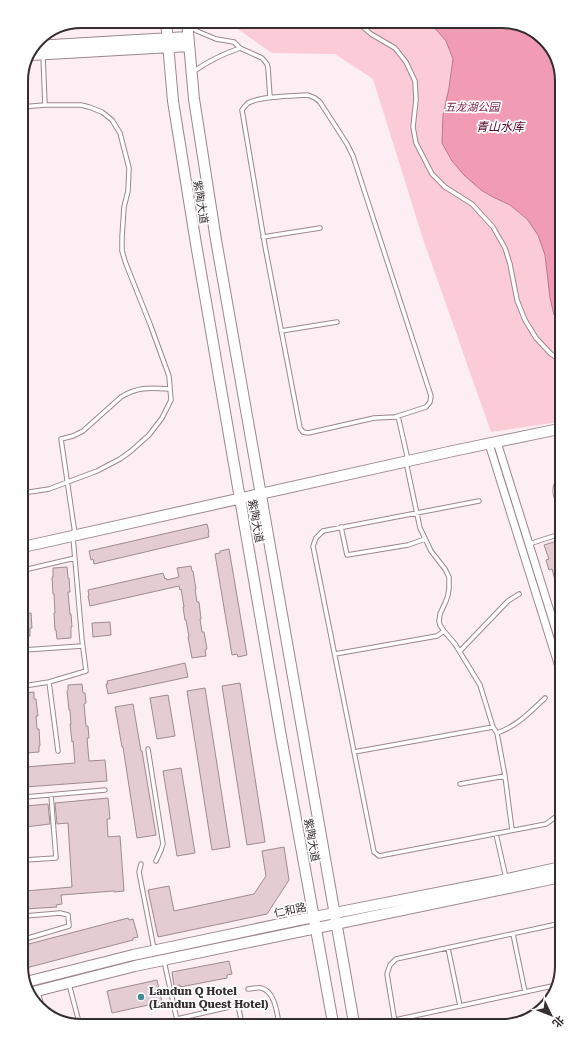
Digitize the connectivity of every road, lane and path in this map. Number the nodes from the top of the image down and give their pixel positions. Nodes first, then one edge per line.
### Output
1 (167, 28) edge
2 (188, 28) edge
3 (193, 28) edge
4 (364, 28) edge
5 (189, 42) junction
6 (168, 43) junction
7 (42, 46) edge
8 (240, 48) junction
9 (34, 55) edge
10 (43, 55) junction
11 (192, 73) junction
12 (270, 97) junction
13 (45, 105) junction
14 (28, 106) edge
15 (320, 228) dead end
16 (263, 237) junction
17 (337, 322) dead end
18 (281, 331) junction
19 (555, 356) edge
20 (170, 388) junction
21 (398, 416) junction
22 (555, 430) edge
23 (493, 443) junction
24 (407, 461) junction
25 (68, 482) junction
26 (28, 492) edge
27 (260, 494) junction
28 (240, 498) junction
29 (479, 501) dead end
30 (417, 512) junction
31 (341, 527) junction
32 (74, 535) junction
33 (555, 536) edge
34 (425, 539) junction
35 (529, 544) junction
36 (28, 546) edge
37 (75, 558) junction
38 (28, 569) edge
39 (519, 594) dead end
40 (555, 627) edge
41 (444, 631) junction
42 (82, 646) junction
43 (28, 650) edge
44 (460, 651) junction
45 (555, 653) edge
46 (335, 654) junction
47 (49, 682) junction
48 (28, 685) edge
49 (545, 698) dead end
50 (493, 727) junction
51 (497, 733) junction
52 (148, 749) dead end
53 (58, 752) dead end
54 (354, 752) junction
55 (505, 776) junction
56 (460, 784) dead end
57 (105, 790) dead end
58 (51, 795) junction
59 (28, 797) edge
60 (555, 817) edge
61 (512, 830) junction
62 (496, 834) junction
63 (28, 860) edge
64 (156, 861) dead end
65 (141, 864) dead end
66 (555, 867) edge
67 (555, 878) edge
68 (506, 879) junction
69 (334, 913) junction
70 (28, 916) edge
71 (314, 917) junction
72 (336, 924) junction
73 (555, 925) edge
74 (316, 928) junction
75 (513, 934) junction
76 (28, 938) edge
77 (448, 948) junction
78 (155, 951) junction
79 (164, 960) junction
80 (30, 981) edge
81 (69, 983) junction
82 (551, 987) edge
83 (248, 989) dead end
84 (34, 992) edge
85 (525, 992) junction
86 (460, 1006) junction
87 (78, 1019) edge
88 (177, 1019) joint
89 (241, 1019) edge
90 (278, 1019) edge
91 (332, 1019) edge
92 (353, 1019) edge
93 (395, 1019) edge
94 (404, 1019) edge

1 - 6 main road, 紫陶大道
2 - 5 main road, 紫陶大道
3 - 8 lane
4 - 19 lane
5 - 6 main road
5 - 11 main road, 紫陶大道
6 - 7 main road
6 - 10 main road
6 - 28 main road, 紫陶大道
8 - 11 lane
8 - 12 lane
9 - 10 main road
10 - 13 lane
11 - 27 main road, 紫陶大道
12 - 16 lane
12 - 21 lane
13 - 14 lane
13 - 20 lane
15 - 16 lane
16 - 18 lane
17 - 18 lane
18 - 21 lane
20 - 25 lane
20 - 25 lane
21 - 24 lane
22 - 23 main road
23 - 24 main road
23 - 35 street
23 - 45 street
24 - 27 main road
24 - 30 lane
25 - 26 lane
25 - 32 lane
27 - 28 main road
27 - 69 main road, 紫陶大道
28 - 32 main road
28 - 71 main road, 紫陶大道
29 - 30 lane
30 - 31 lane
30 - 34 lane
31 - 34 lane
31 - 46 lane
32 - 36 main road
32 - 37 lane
33 - 35 lane
34 - 41 lane
35 - 40 street
37 - 38 lane
37 - 42 lane
39 - 44 lane
41 - 44 lane
41 - 46 lane
42 - 43 lane
42 - 47 lane
44 - 50 lane
46 - 54 lane
47 - 48 lane
47 - 53 lane
49 - 51 lane
50 - 51 lane
50 - 54 lane
51 - 55 lane
52 - 64 lane
54 - 62 lane
55 - 56 lane
55 - 61 lane
57 - 58 lane
58 - 59 lane
58 - 63 lane
60 - 61 lane
61 - 62 lane
62 - 68 lane
65 - 78 lane
66 - 68 main road, 仁和路
67 - 72 main road, 仁和路
68 - 69 main road, 仁和路
69 - 71 main road, 仁和路
69 - 72 main road, 紫陶大道
70 - 76 lane
71 - 74 main road, 紫陶大道
71 - 78 main road, 仁和路
72 - 74 main road, 仁和路
72 - 92 main road, 紫陶大道
73 - 75 lane
74 - 79 main road, 仁和路
74 - 91 main road, 紫陶大道
75 - 77 lane
75 - 85 lane
77 - 86 lane
77 - 93 lane
78 - 80 main road, 仁和路
79 - 81 main road, 仁和路
79 - 88 lane
81 - 84 main road, 仁和路
81 - 87 lane
82 - 85 lane
83 - 90 lane
85 - 86 lane
86 - 94 lane
88 - 89 lane

